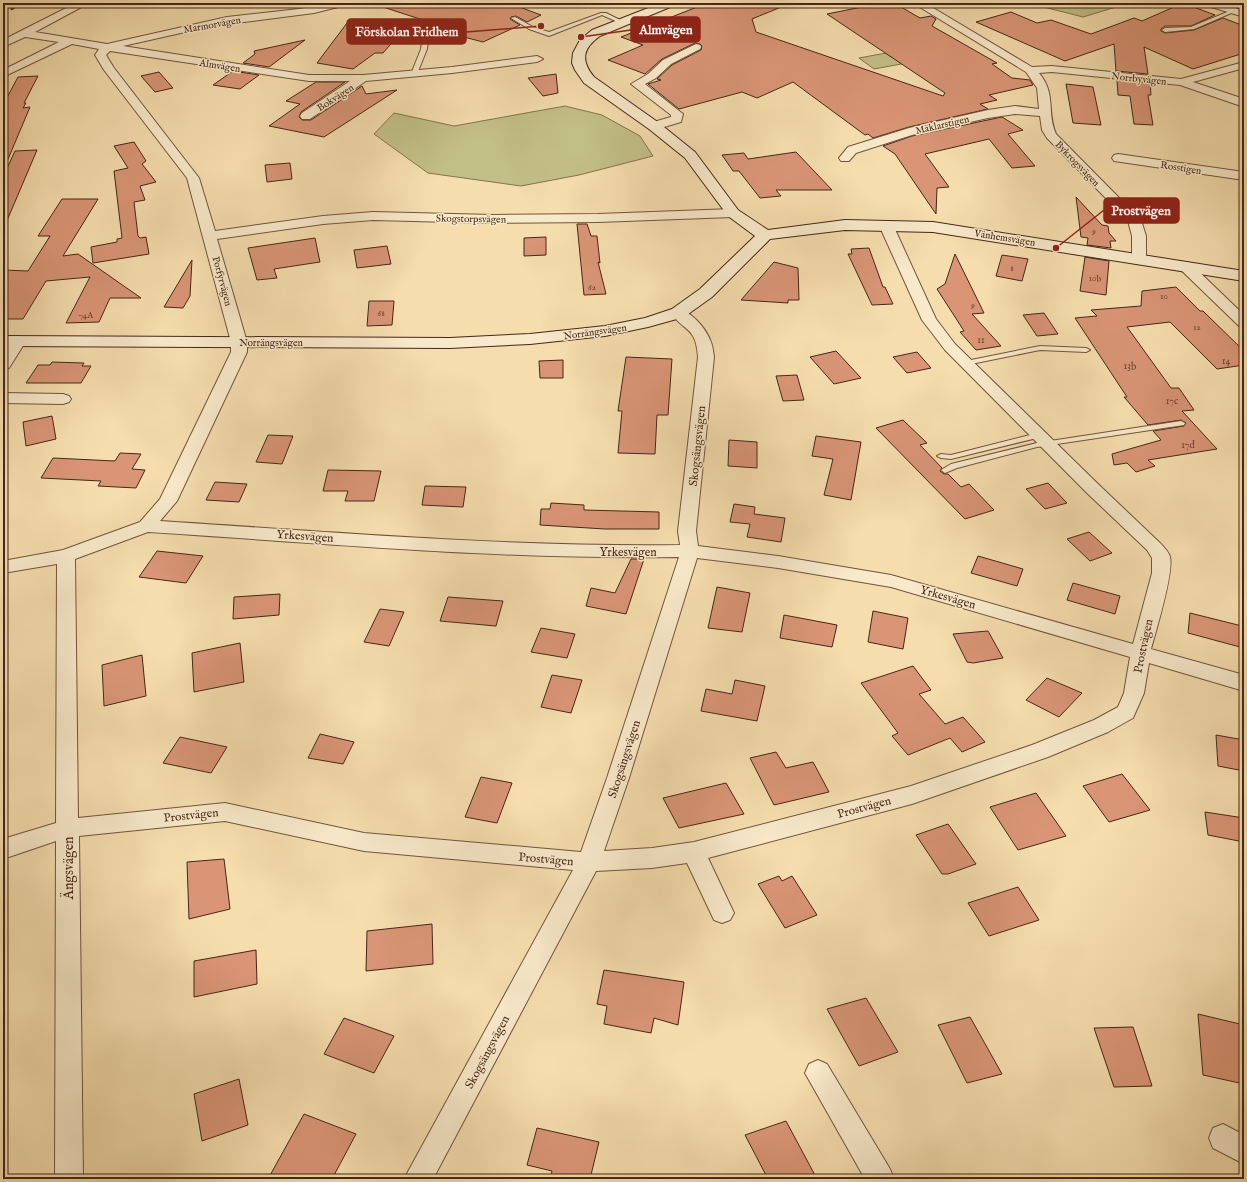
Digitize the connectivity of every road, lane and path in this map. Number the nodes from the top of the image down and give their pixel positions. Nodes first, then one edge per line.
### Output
1 (84, 3) edge
2 (342, 3) edge
3 (918, 3) edge
4 (1209, 3) edge
5 (664, 4) edge
6 (1239, 12) edge
7 (513, 18) dead end
8 (622, 22) junction
9 (405, 23) dead end
10 (1165, 30) dead end
11 (27, 34) junction
12 (70, 41) junction
13 (3, 44) edge
14 (107, 47) junction
15 (696, 47) dead end
16 (537, 59) dead end
17 (1244, 65) edge
18 (1030, 70) junction
19 (3, 74) edge
20 (414, 74) junction
21 (364, 78) junction
22 (1181, 82) junction
23 (1244, 103) edge
24 (1045, 113) junction
25 (306, 116) dead end
26 (654, 126) junction
27 (845, 158) dead end
28 (1118, 158) dead end
29 (1244, 176) edge
30 (733, 213) junction
31 (886, 225) junction
32 (765, 235) junction
33 (210, 236) junction
34 (1139, 258) junction
35 (1185, 266) junction
36 (1244, 276) edge
37 (678, 313) junction
38 (1244, 323) edge
39 (11, 341) edge
40 (239, 342) junction
41 (1086, 350) dead end
42 (966, 363) junction
43 (3, 365) edge
44 (3, 398) edge
45 (63, 399) dead end
46 (1180, 423) dead end
47 (1043, 439) junction
48 (941, 456) dead end
49 (945, 470) dead end
50 (146, 526) junction
51 (690, 551) junction
52 (66, 556) junction
53 (3, 567) edge
54 (1140, 654) junction
55 (1244, 683) edge
56 (68, 828) junction
57 (3, 849) edge
58 (694, 852) junction
59 (589, 862) junction
60 (722, 913) dead end
61 (818, 1073) dead end
62 (69, 1179) edge
63 (418, 1179) edge
64 (880, 1179) edge

1 - 11 street
2 - 14 street, Marmorvägen
3 - 18 street, Bykrogsvägen
4 - 6 street
5 - 8 street
6 - 10 lane
7 - 8 lane
8 - 26 street
9 - 20 lane
11 - 12 street, Almvägen
11 - 13 street
12 - 14 street, Almvägen
12 - 19 street
14 - 21 street, Almvägen
14 - 33 street, Porfyrvägen
15 - 26 street
16 - 20 street, Almvägen
17 - 22 street
18 - 22 street, Norrbyvägen
18 - 24 street, Bykrogsvägen
20 - 21 street, Almvägen
21 - 25 street, Bokvägen
22 - 23 street, Norrbyvägen
24 - 27 street, Mäklarstigen
24 - 34 street, Bykrogsvägen
26 - 30 street
28 - 29 street, Rosstigen
30 - 32 street
30 - 33 street, Skogstorpsvägen
31 - 32 street, Vänhemsvägen
31 - 34 street, Vänhemsvägen
31 - 42 street, Prostvägen
32 - 37 street, Norrängsvägen
33 - 40 street, Porfyrvägen
34 - 35 street, Vänhemsvägen
35 - 36 street, Vänhemsvägen
35 - 38 street
37 - 40 street, Norrängsvägen
37 - 51 street, Skogsängsvägen
39 - 40 street, Norrängsvägen
39 - 43 street, Norrängsvägen
40 - 50 street, Porfyrvägen
41 - 42 lane
42 - 47 street, Prostvägen
44 - 45 street
46 - 47 lane
47 - 48 lane
47 - 49 lane
47 - 54 street, Prostvägen
50 - 51 street, Yrkesvägen
50 - 52 street, Yrkesvägen
51 - 54 street, Yrkesvägen
51 - 59 street, Skogsängsvägen
52 - 53 street, Yrkesvägen
52 - 56 street, Ängsvägen
54 - 55 street, Yrkesvägen
54 - 58 street, Prostvägen
56 - 57 street, Prostvägen
56 - 59 street, Prostvägen
56 - 62 street, Ängsvägen
58 - 59 street, Prostvägen
58 - 60 street
59 - 63 street, Skogsängsvägen
61 - 64 street

